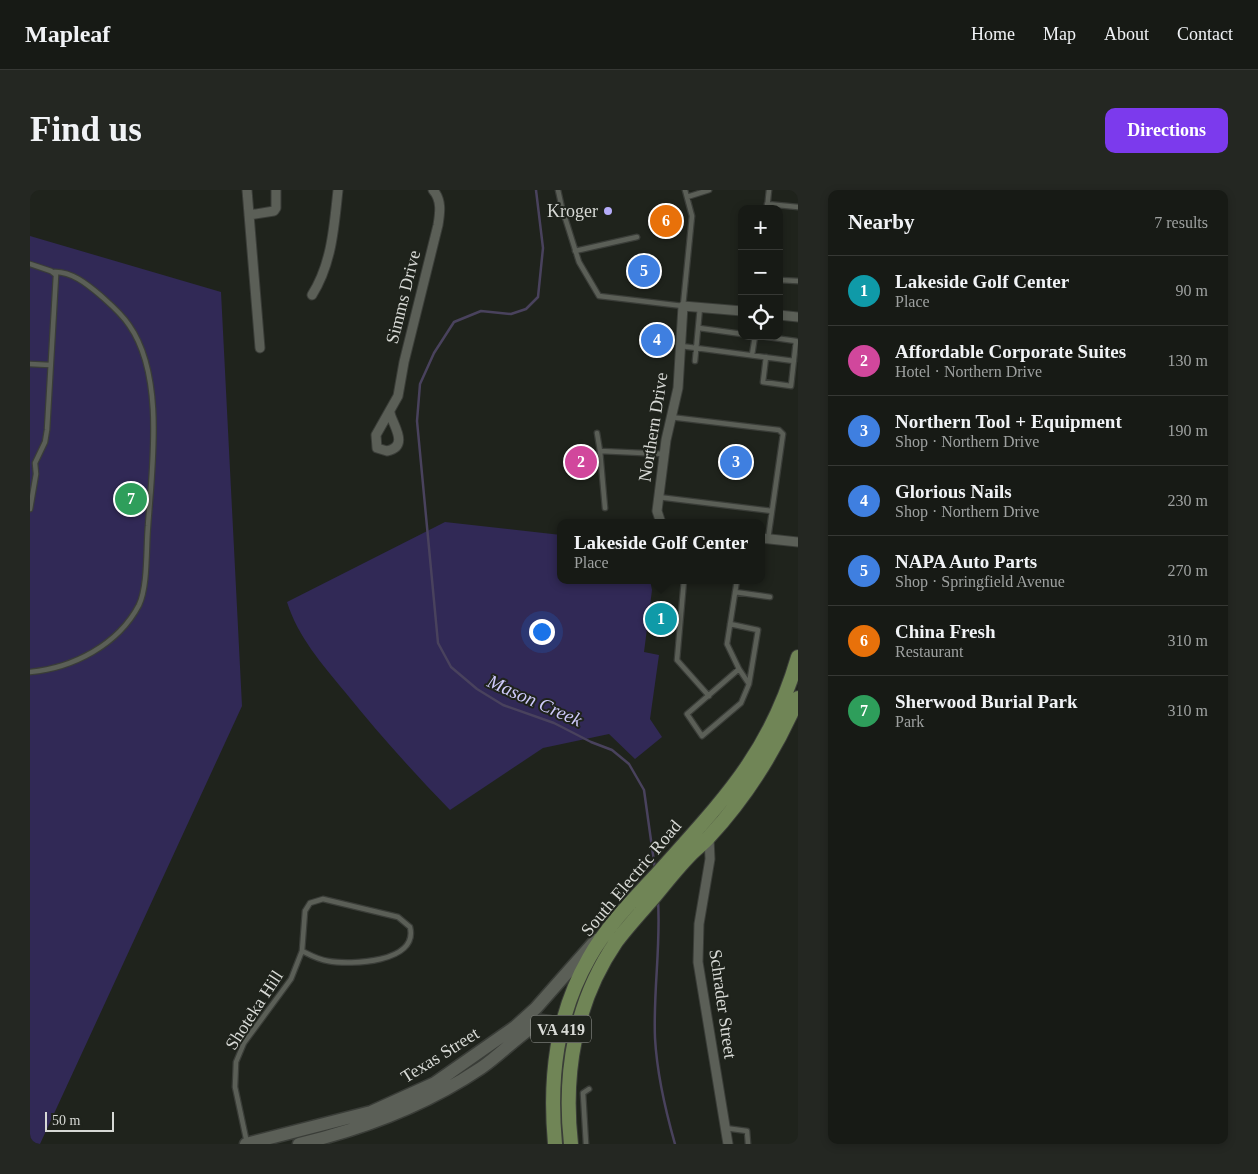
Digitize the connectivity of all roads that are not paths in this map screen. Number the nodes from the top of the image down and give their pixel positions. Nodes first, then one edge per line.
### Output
1 (247, 190) edge
2 (276, 190) edge
3 (338, 190) edge
4 (433, 190) edge
5 (558, 190) edge
6 (685, 190) edge
7 (709, 190) edge
8 (769, 190) edge
9 (687, 197) junction
10 (767, 205) edge
11 (783, 207) edge
12 (798, 207) edge
13 (249, 215) junction
14 (637, 237) dead end
15 (575, 251) junction
16 (30, 264) edge
17 (54, 272) junction
18 (783, 280) edge
19 (798, 281) edge
20 (312, 295) dead end
21 (683, 306) junction
22 (700, 307) junction
23 (738, 311) edge
24 (783, 315) edge
25 (798, 317) edge
26 (698, 328) junction
27 (738, 333) edge
28 (783, 339) edge
29 (754, 340) edge
30 (680, 346) junction
31 (260, 348) dead end
32 (697, 348) junction
33 (752, 355) junction
34 (766, 357) junction
35 (696, 361) dead end
36 (794, 361) junction
37 (30, 364) edge
38 (50, 365) junction
39 (390, 411) dead end
40 (670, 417) junction
41 (597, 433) dead end
42 (600, 451) junction
43 (664, 454) junction
44 (35, 463) junction
45 (30, 467) edge
46 (658, 497) junction
47 (605, 508) dead end
48 (30, 509) edge
49 (772, 511) junction
50 (660, 519) edge
51 (765, 535) edge
52 (765, 538) edge
53 (798, 542) edge
54 (684, 584) edge
55 (736, 584) edge
56 (735, 592) junction
57 (770, 597) dead end
58 (730, 624) junction
59 (798, 657) edge
60 (739, 669) junction
61 (30, 672) edge
62 (749, 684) junction
63 (709, 696) junction
64 (798, 698) edge
65 (709, 838) junction
66 (611, 926) junction
67 (302, 951) junction
68 (561, 1029) junction
69 (589, 1089) dead end
70 (725, 1128) junction
71 (246, 1144) edge
72 (299, 1144) edge
73 (556, 1144) edge
74 (571, 1144) edge
75 (586, 1144) edge
76 (728, 1144) edge
77 (748, 1144) edge

1 - 13 street
2 - 13 street
3 - 20 street
4 - 39 street, Simms Drive
5 - 15 lane
6 - 9 lane
7 - 9 lane
8 - 10 lane
9 - 21 lane
11 - 12 lane
13 - 31 street
14 - 15 lane
15 - 21 lane
16 - 17 lane
17 - 38 lane
17 - 61 lane
18 - 19 lane
21 - 22 street
21 - 30 street, Northern Drive
22 - 23 street
22 - 26 lane
24 - 25 street
26 - 27 lane
26 - 32 lane
28 - 36 lane
29 - 33 lane
30 - 32 lane
30 - 40 street, Northern Drive
32 - 33 lane
32 - 35 lane
33 - 34 lane
34 - 36 lane
34 - 36 lane
37 - 38 lane
38 - 44 lane
40 - 43 street, Northern Drive
40 - 49 lane
41 - 42 lane
42 - 43 lane
42 - 47 lane
43 - 46 street, Northern Drive
44 - 45 lane
44 - 48 lane
46 - 49 lane
46 - 50 street, Northern Drive
49 - 51 lane
52 - 53 street
54 - 63 lane
55 - 56 lane
56 - 57 lane
56 - 58 lane
58 - 60 lane
58 - 62 lane
59 - 66 main road, South Electric Road
60 - 62 lane
60 - 63 lane
62 - 63 lane
64 - 65 main road, South Electric Road
65 - 70 street, Schrader Street
65 - 74 main road, South Electric Road
66 - 68 main road, South Electric Road / VA 419
66 - 71 main road, Texas Street
67 - 67 lane, Shoteka Hill
67 - 71 lane, Shoteka Hill
68 - 72 main road, Texas Street
68 - 73 main road, South Electric Road / VA 419
69 - 75 lane
70 - 76 street, Schrader Street
70 - 77 lane

